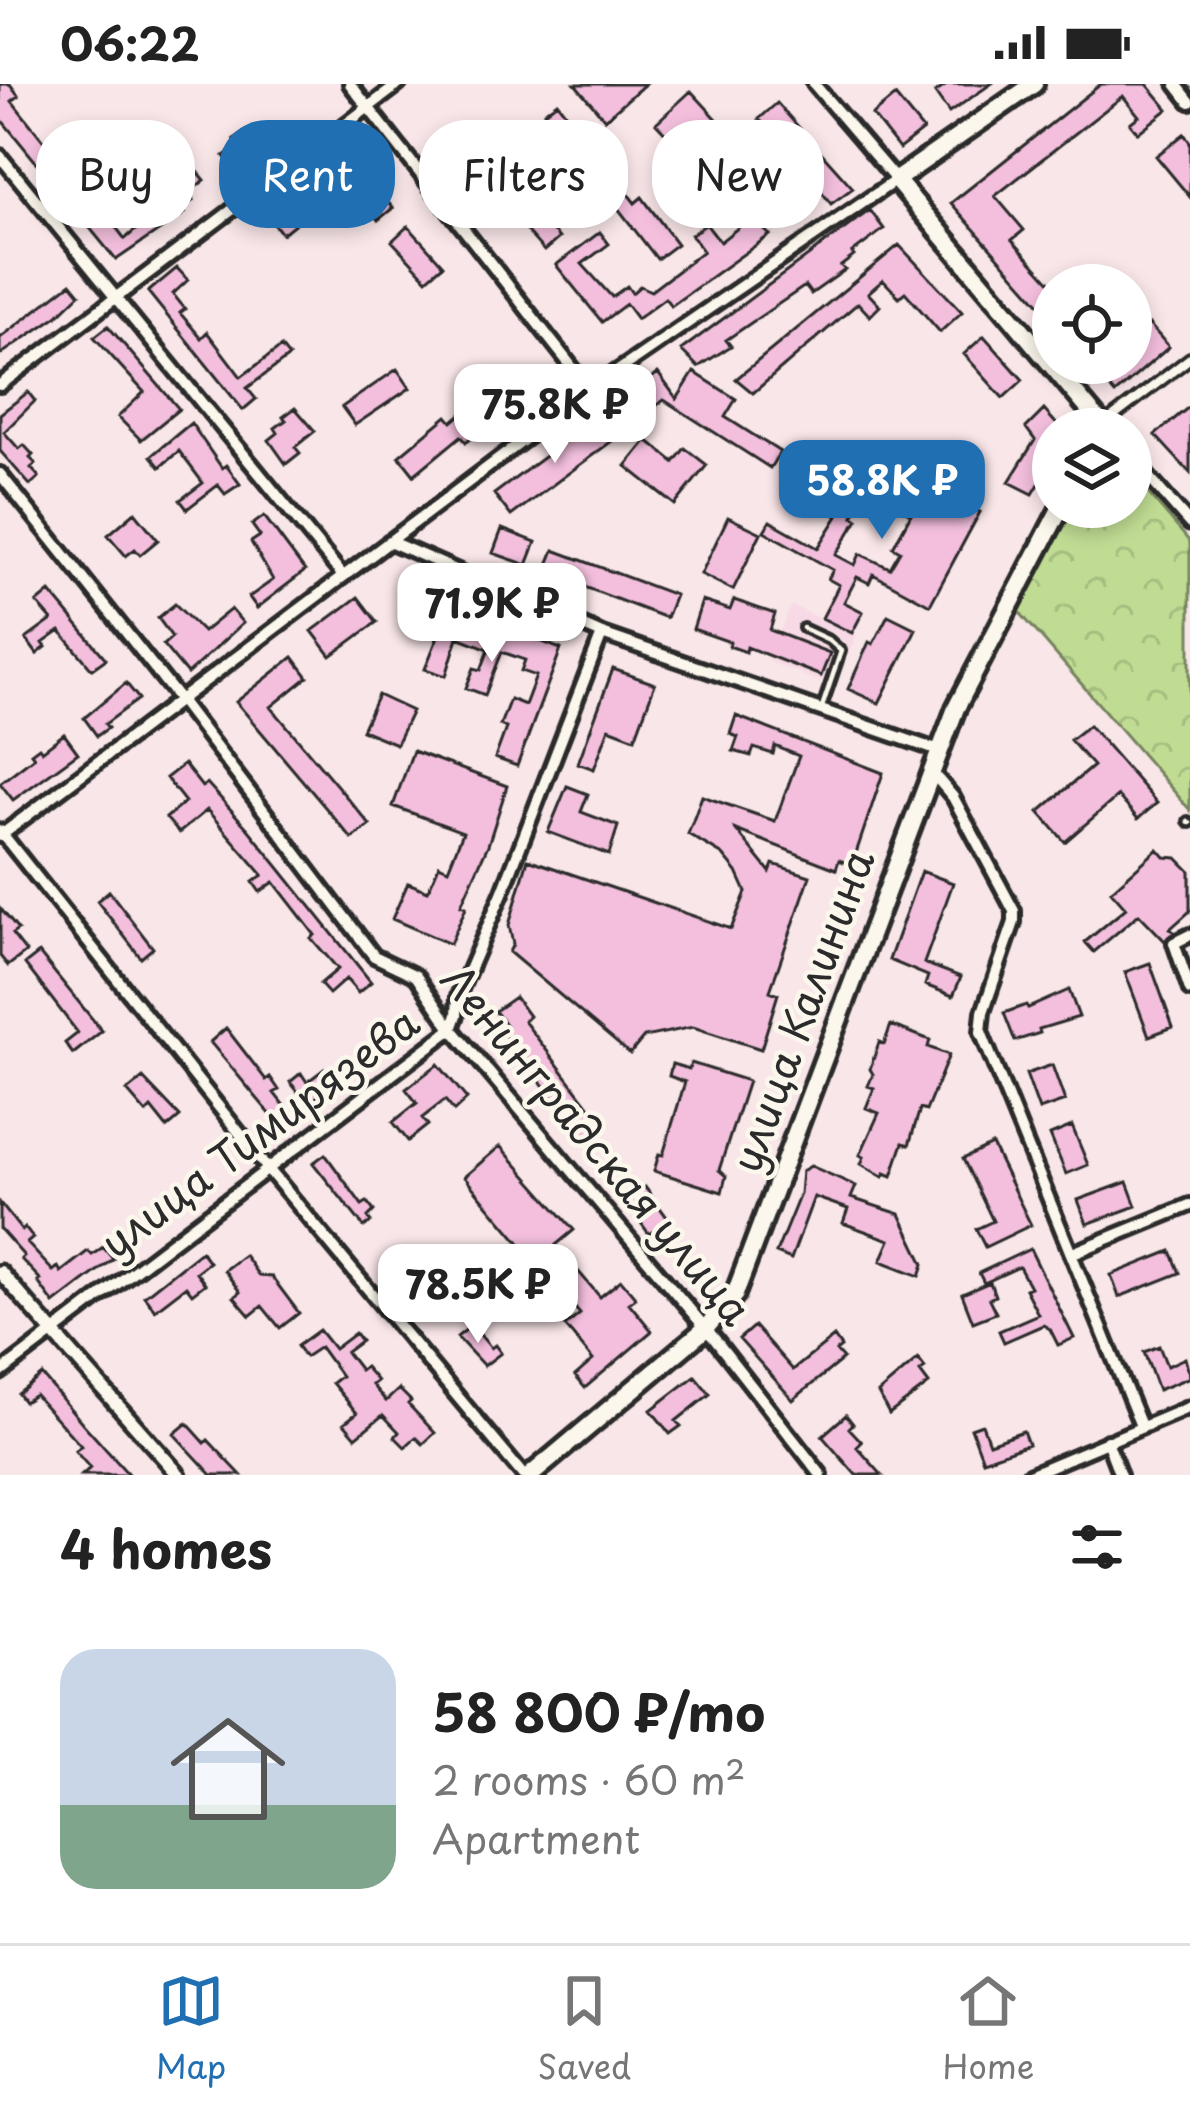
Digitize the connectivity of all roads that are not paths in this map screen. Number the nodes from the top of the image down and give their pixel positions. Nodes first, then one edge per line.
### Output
1 (350, 84) edge
2 (399, 84) edge
3 (814, 84) edge
4 (1034, 84) edge
5 (1176, 84) edge
6 (1190, 102) edge
7 (368, 107) junction
8 (0, 156) edge
9 (896, 180) junction
10 (117, 298) junction
11 (1190, 358) edge
12 (0, 385) edge
13 (590, 390) junction
14 (1086, 408) edge
15 (1128, 408) edge
16 (0, 474) edge
17 (1152, 481) edge
18 (1190, 524) edge
19 (1049, 528) edge
20 (389, 541) junction
21 (344, 576) junction
22 (803, 628) dead end
23 (602, 634) junction
24 (180, 700) junction
25 (821, 710) junction
26 (939, 751) junction
27 (931, 770) junction
28 (1, 834) edge
29 (1190, 935) edge
30 (1190, 990) edge
31 (452, 1028) junction
32 (268, 1168) junction
33 (1190, 1205) edge
34 (1073, 1253) junction
35 (0, 1272) edge
36 (705, 1330) junction
37 (52, 1333) junction
38 (0, 1372) edge
39 (1190, 1407) edge
40 (1141, 1426) junction
41 (1107, 1441) junction
42 (179, 1475) edge
43 (527, 1475) edge
44 (821, 1475) edge
45 (1029, 1475) edge
46 (1120, 1475) edge

1 - 7 street
2 - 7 street
3 - 9 street
4 - 9 main road
5 - 6 street
7 - 10 street
7 - 13 street
8 - 10 street
9 - 13 street
9 - 14 main road
10 - 12 street
10 - 21 street
11 - 15 street
13 - 20 street
16 - 24 street, Ленинградская улица
17 - 18 street
19 - 26 main road, улица Калинина
20 - 21 street
20 - 23 street
21 - 24 street
22 - 25 lane
23 - 25 street
23 - 31 street, улица Тимирязева
24 - 28 street
24 - 31 street, Ленинградская улица
25 - 26 street
26 - 27 main road, улица Калинина
27 - 34 street
27 - 36 main road, улица Калинина
28 - 32 street
29 - 30 street
31 - 32 street, улица Тимирязева
31 - 36 street, Ленинградская улица
32 - 37 street, улица Тимирязева
32 - 43 street
33 - 34 street
34 - 40 street
35 - 37 street
36 - 43 main road, улица Калинина
36 - 44 street, Ленинградская улица
37 - 38 street, улица Тимирязева
37 - 42 street
39 - 40 street
40 - 41 street
41 - 45 street
41 - 46 street

